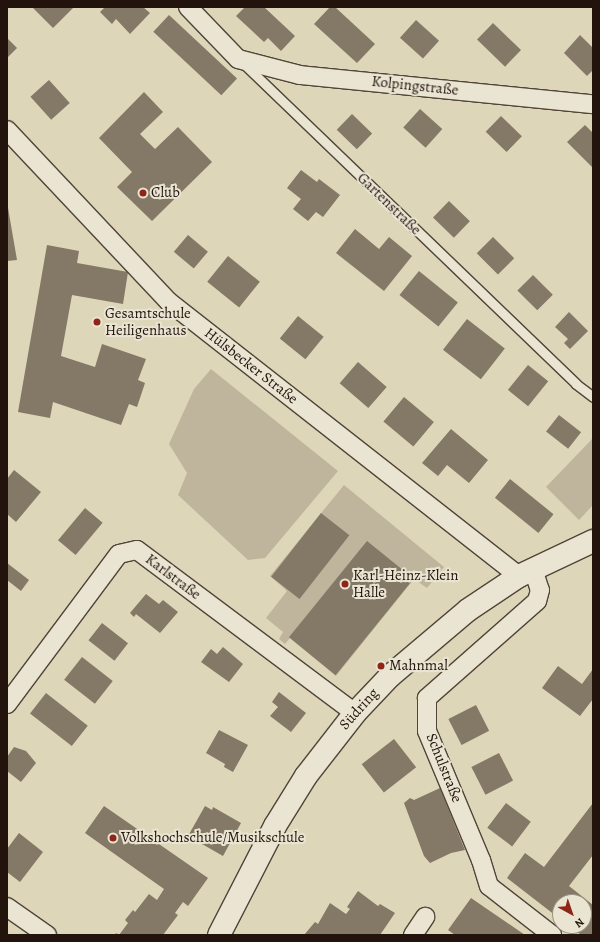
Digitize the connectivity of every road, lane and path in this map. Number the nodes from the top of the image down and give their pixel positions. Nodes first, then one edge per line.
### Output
1 (188, 7) edge
2 (238, 58) junction
3 (593, 104) edge
4 (7, 130) edge
5 (593, 397) edge
6 (593, 541) edge
7 (526, 573) junction
8 (7, 704) edge
9 (355, 713) junction
10 (7, 907) edge
11 (425, 917) dead end
12 (47, 935) edge
13 (219, 935) edge
14 (413, 935) edge
15 (552, 935) edge

1 - 2 street, Gartenstraße
2 - 3 street, Kolpingstraße
2 - 5 lane, Gartenstraße
4 - 7 street, Hülsbecker Straße
6 - 7 street, Südring
7 - 9 street, Südring
7 - 15 street, Schulstraße
8 - 9 street, Karlstraße
9 - 13 street, Südring
10 - 12 street
11 - 14 street

